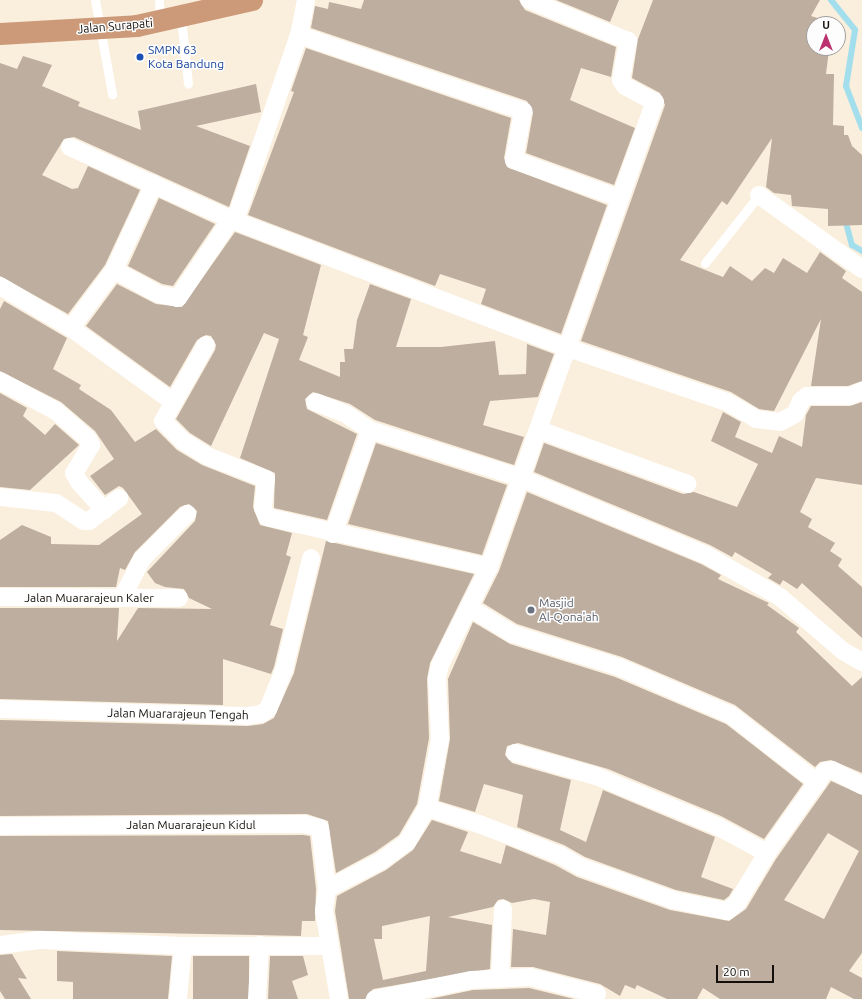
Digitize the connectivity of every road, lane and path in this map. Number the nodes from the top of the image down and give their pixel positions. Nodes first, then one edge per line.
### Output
1 (95, 0) edge
2 (159, 0) edge
3 (251, 0) edge
4 (306, 0) edge
5 (530, 0) edge
6 (181, 18) junction
7 (160, 23) junction
8 (101, 28) junction
9 (0, 34) edge
10 (299, 35) junction
11 (188, 84) dead end
12 (112, 94) dead end
13 (70, 147) dead end
14 (154, 184) junction
15 (759, 195) joint
16 (619, 198) junction
17 (233, 220) junction
18 (705, 263) dead end
19 (862, 269) edge
20 (114, 270) junction
21 (0, 286) edge
22 (71, 328) junction
23 (206, 345) dead end
24 (568, 348) junction
25 (0, 381) edge
26 (862, 391) edge
27 (172, 401) junction
28 (314, 402) dead end
29 (370, 430) junction
30 (539, 430) junction
31 (521, 478) junction
32 (687, 484) dead end
33 (0, 497) edge
34 (119, 498) dead end
35 (104, 510) junction
36 (187, 514) dead end
37 (333, 534) junction
38 (311, 558) dead end
39 (489, 567) junction
40 (128, 583) junction
41 (0, 597) edge
42 (178, 598) dead end
43 (470, 608) junction
44 (862, 662) edge
45 (0, 709) edge
46 (515, 753) dead end
47 (818, 783) junction
48 (862, 785) edge
49 (427, 808) junction
50 (0, 826) edge
51 (767, 853) junction
52 (327, 889) junction
53 (503, 910) dead end
54 (0, 945) edge
55 (260, 945) junction
56 (183, 946) junction
57 (328, 946) junction
58 (500, 978) junction
59 (597, 994) dead end
60 (178, 999) edge
61 (257, 999) edge
62 (340, 999) edge
63 (375, 999) edge

1 - 8 lane
2 - 7 lane
3 - 6 highway, Jalan Surapati
4 - 10 street
5 - 16 street
6 - 7 highway, Jalan Surapati
6 - 11 lane
7 - 8 highway, Jalan Surapati
8 - 9 highway, Jalan Surapati
8 - 12 lane
10 - 16 street
10 - 17 street
13 - 14 street
14 - 17 street
14 - 20 street
15 - 18 lane
15 - 19 street
16 - 24 street
17 - 20 street
17 - 24 street
20 - 22 street
21 - 22 street
22 - 27 street
23 - 27 street
24 - 26 street
24 - 30 street
25 - 35 street
27 - 37 street
28 - 29 street
29 - 31 street
29 - 37 street
30 - 31 street
30 - 32 street
31 - 39 street
31 - 44 street
33 - 35 street
34 - 35 street
36 - 40 street
37 - 39 street
38 - 45 street, Jalan Muararajeun Tengah
39 - 43 street
40 - 41 street, Jalan Muararajeun Kaler
40 - 42 street, Jalan Muararajeun Kaler
43 - 47 street
43 - 49 street
46 - 51 street
47 - 48 street
47 - 51 street
49 - 51 street
49 - 52 street
50 - 52 street, Jalan Muararajeun Kidul
52 - 57 street
53 - 58 street
54 - 56 street
55 - 56 street
55 - 57 street
55 - 61 street
56 - 60 street
57 - 62 street
58 - 59 street
58 - 63 street

